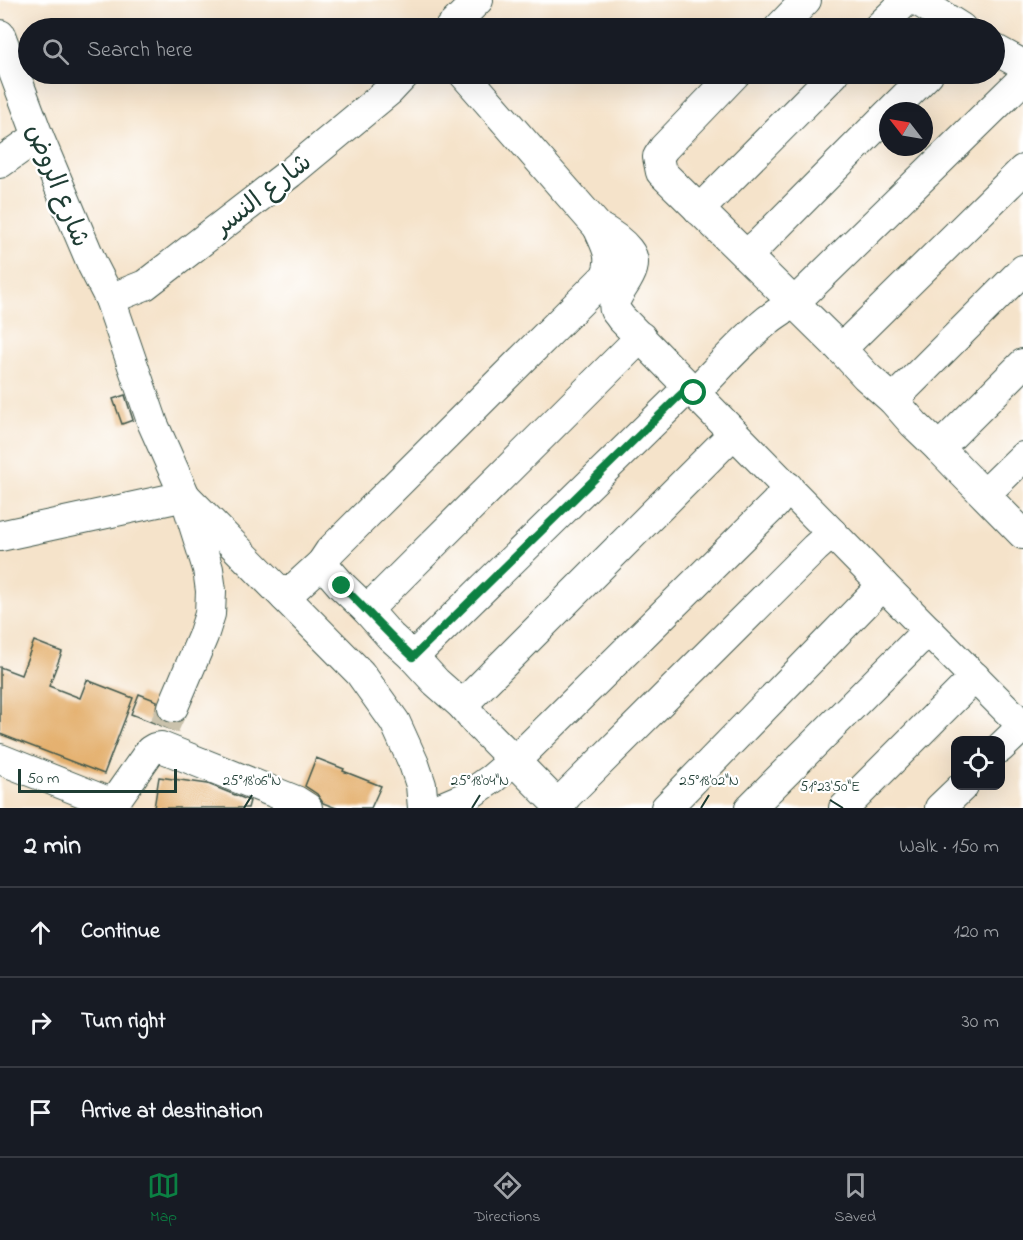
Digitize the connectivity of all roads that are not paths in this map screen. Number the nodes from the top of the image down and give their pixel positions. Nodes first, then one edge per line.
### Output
1 (478, 0) edge
2 (806, 0) edge
3 (907, 0) edge
4 (917, 0) edge
5 (460, 18) edge
6 (789, 18) edge
7 (888, 18) edge
8 (945, 18) edge
9 (0, 35) edge
10 (1005, 54) edge
11 (1023, 65) edge
12 (1023, 79) edge
13 (18, 83) edge
14 (18, 84) edge
15 (395, 84) edge
16 (473, 84) edge
17 (725, 84) edge
18 (824, 84) edge
19 (918, 84) edge
20 (900, 102) edge
21 (879, 123) edge
22 (38, 136) junction
23 (0, 164) edge
24 (1023, 170) edge
25 (699, 210) junction
26 (598, 226) junction
27 (746, 255) junction
28 (1023, 270) edge
29 (769, 279) junction
30 (593, 289) junction
31 (110, 299) junction
32 (794, 303) junction
33 (615, 310) junction
34 (641, 337) junction
35 (841, 349) junction
36 (1023, 364) edge
37 (689, 387) junction
38 (893, 400) junction
39 (734, 433) junction
40 (939, 448) junction
41 (1023, 457) edge
42 (788, 488) junction
43 (985, 494) junction
44 (185, 496) junction
45 (832, 533) junction
46 (1023, 534) edge
47 (0, 536) edge
48 (322, 563) junction
49 (883, 585) junction
50 (285, 597) junction
51 (367, 610) junction
52 (929, 631) junction
53 (413, 657) junction
54 (975, 677) junction
55 (462, 705) junction
56 (1023, 726) edge
57 (164, 727) junction
58 (1005, 743) edge
59 (0, 759) edge
60 (513, 761) junction
61 (959, 790) edge
62 (112, 806) edge
63 (560, 807) edge
64 (308, 808) edge
65 (423, 808) edge
66 (440, 808) edge
67 (666, 808) edge
68 (750, 808) edge
69 (844, 808) edge
70 (940, 808) edge

1 - 5 street
2 - 6 street
3 - 7 street
4 - 8 street
9 - 13 street, شارع الروض
10 - 11 street
12 - 32 street
14 - 22 street, شارع الروض
15 - 31 street, شارع النسر
16 - 26 street
17 - 25 street
18 - 25 street
19 - 20 street
21 - 27 street
22 - 23 street
22 - 31 street, شارع الروض
24 - 35 street
25 - 27 street
26 - 30 street
26 - 33 street
27 - 29 street
28 - 38 street
29 - 32 street
29 - 37 street
30 - 33 street
30 - 48 street
31 - 44 street, شارع الروض
32 - 35 street
32 - 37 street
33 - 34 street
34 - 37 street
34 - 51 street
35 - 38 street
36 - 40 street
37 - 39 street
37 - 53 street
38 - 40 street
39 - 42 street
39 - 55 street
40 - 43 street
41 - 43 street
42 - 45 street
42 - 60 street
43 - 46 street
44 - 47 street
44 - 50 street
44 - 57 street
45 - 49 street
45 - 63 street
48 - 50 street
48 - 51 street
49 - 52 street
49 - 67 street
50 - 65 street
51 - 53 street
52 - 54 street
52 - 68 street
53 - 55 street
54 - 56 street
54 - 69 street
55 - 60 street
56 - 58 street
57 - 62 street
57 - 64 street
59 - 62 street
60 - 63 street
60 - 66 street
61 - 70 street

